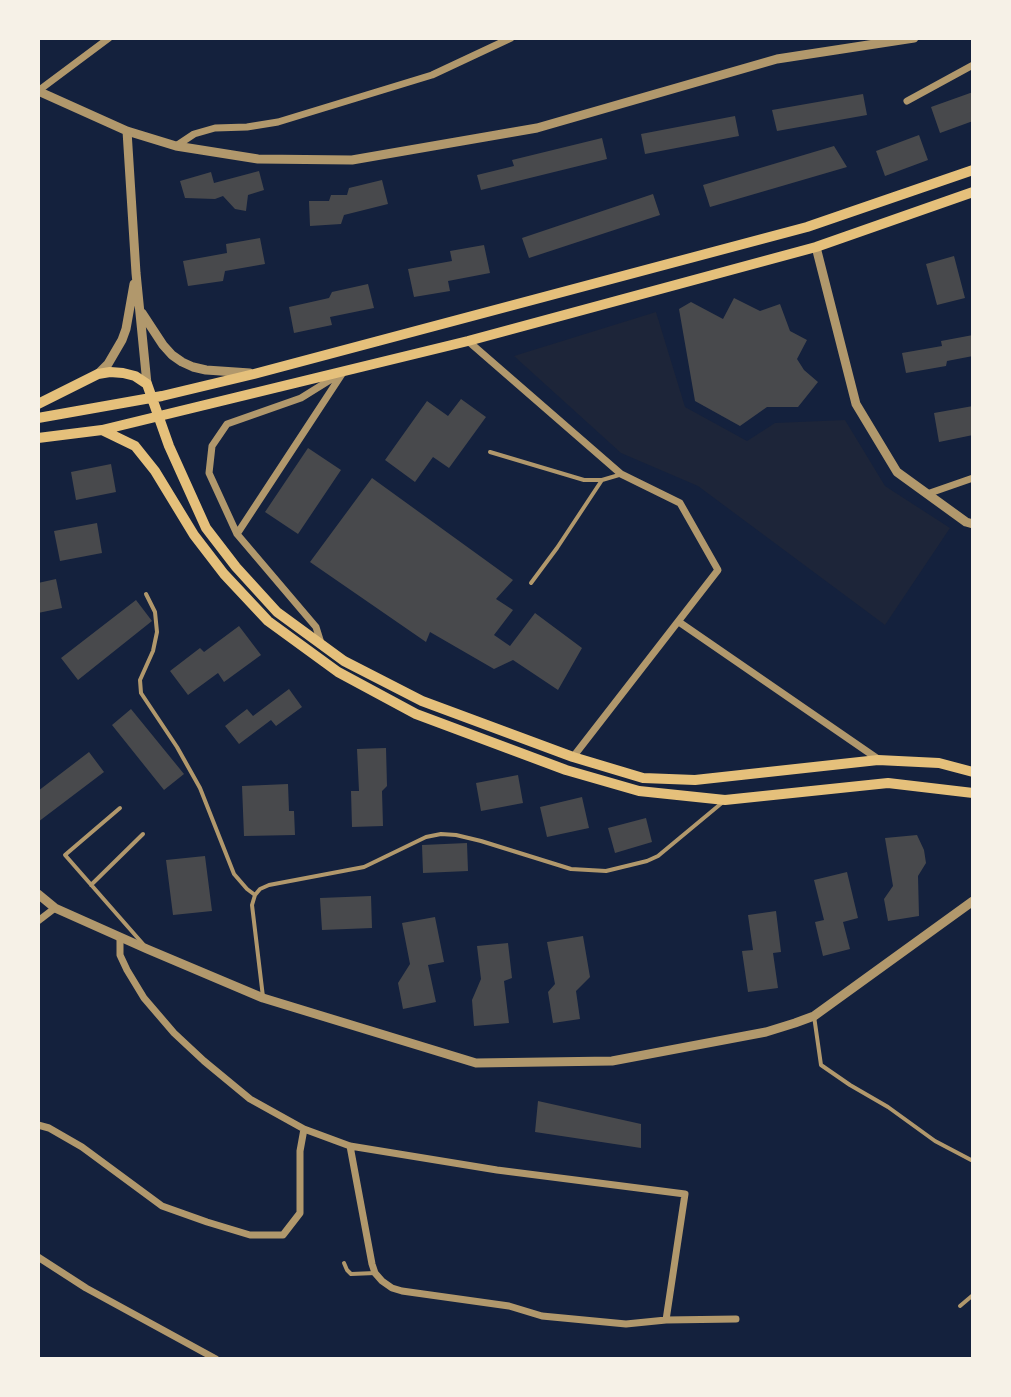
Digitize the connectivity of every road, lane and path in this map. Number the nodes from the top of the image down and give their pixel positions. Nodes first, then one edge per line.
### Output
1 (109, 38) edge
2 (511, 38) edge
3 (914, 38) edge
4 (973, 65) edge
5 (38, 91) edge
6 (907, 101) dead end
7 (127, 131) junction
8 (176, 146) junction
9 (973, 170) edge
10 (973, 192) edge
11 (816, 247) junction
12 (136, 273) junction
13 (141, 311) junction
14 (468, 341) junction
15 (343, 372) junction
16 (98, 374) junction
17 (254, 374) junction
18 (147, 384) junction
19 (38, 404) edge
20 (38, 418) edge
21 (102, 430) junction
22 (38, 438) edge
23 (490, 452) dead end
24 (621, 474) junction
25 (973, 478) edge
26 (602, 480) junction
27 (927, 494) junction
28 (973, 524) edge
29 (237, 534) junction
30 (531, 583) dead end
31 (146, 594) dead end
32 (679, 622) junction
33 (321, 643) junction
34 (573, 757) junction
35 (878, 760) junction
36 (973, 772) edge
37 (973, 793) edge
38 (725, 800) junction
39 (120, 808) dead end
40 (143, 834) dead end
41 (91, 885) junction
42 (38, 894) edge
43 (255, 895) junction
44 (972, 901) edge
45 (55, 908) junction
46 (38, 921) edge
47 (120, 937) junction
48 (147, 949) junction
49 (263, 998) junction
50 (814, 1016) junction
51 (38, 1125) edge
52 (304, 1129) junction
53 (350, 1146) junction
54 (973, 1161) edge
55 (38, 1257) edge
56 (344, 1263) dead end
57 (375, 1273) junction
58 (973, 1295) edge
59 (960, 1306) dead end
60 (736, 1319) dead end
61 (666, 1320) junction
62 (216, 1359) edge

1 - 5 street
2 - 8 street
3 - 8 street
4 - 6 street
5 - 7 street
7 - 8 street
7 - 12 street
9 - 17 main road
10 - 11 main road
11 - 14 main road
11 - 27 street
12 - 13 street
12 - 16 street
13 - 17 street
13 - 18 street
14 - 15 main road
14 - 24 street
15 - 21 main road
15 - 29 street
15 - 29 street
16 - 18 main road
16 - 19 main road
17 - 20 main road
18 - 33 main road
21 - 22 main road
21 - 38 main road
23 - 26 lane
24 - 26 lane
24 - 32 street
25 - 27 street
26 - 30 lane
27 - 28 street
29 - 33 street
31 - 43 lane
32 - 34 street
32 - 35 street
33 - 34 main road
34 - 35 main road
35 - 36 main road
37 - 38 main road
38 - 43 lane
39 - 41 lane
40 - 41 lane
41 - 48 lane
42 - 45 street
43 - 49 lane
44 - 50 street
45 - 46 street
45 - 47 street
47 - 48 street
47 - 52 street
48 - 49 street
49 - 50 street
50 - 54 lane
51 - 52 street
52 - 53 street
53 - 57 street
53 - 61 street
55 - 62 street
56 - 57 lane
57 - 61 street
58 - 59 lane
60 - 61 street

